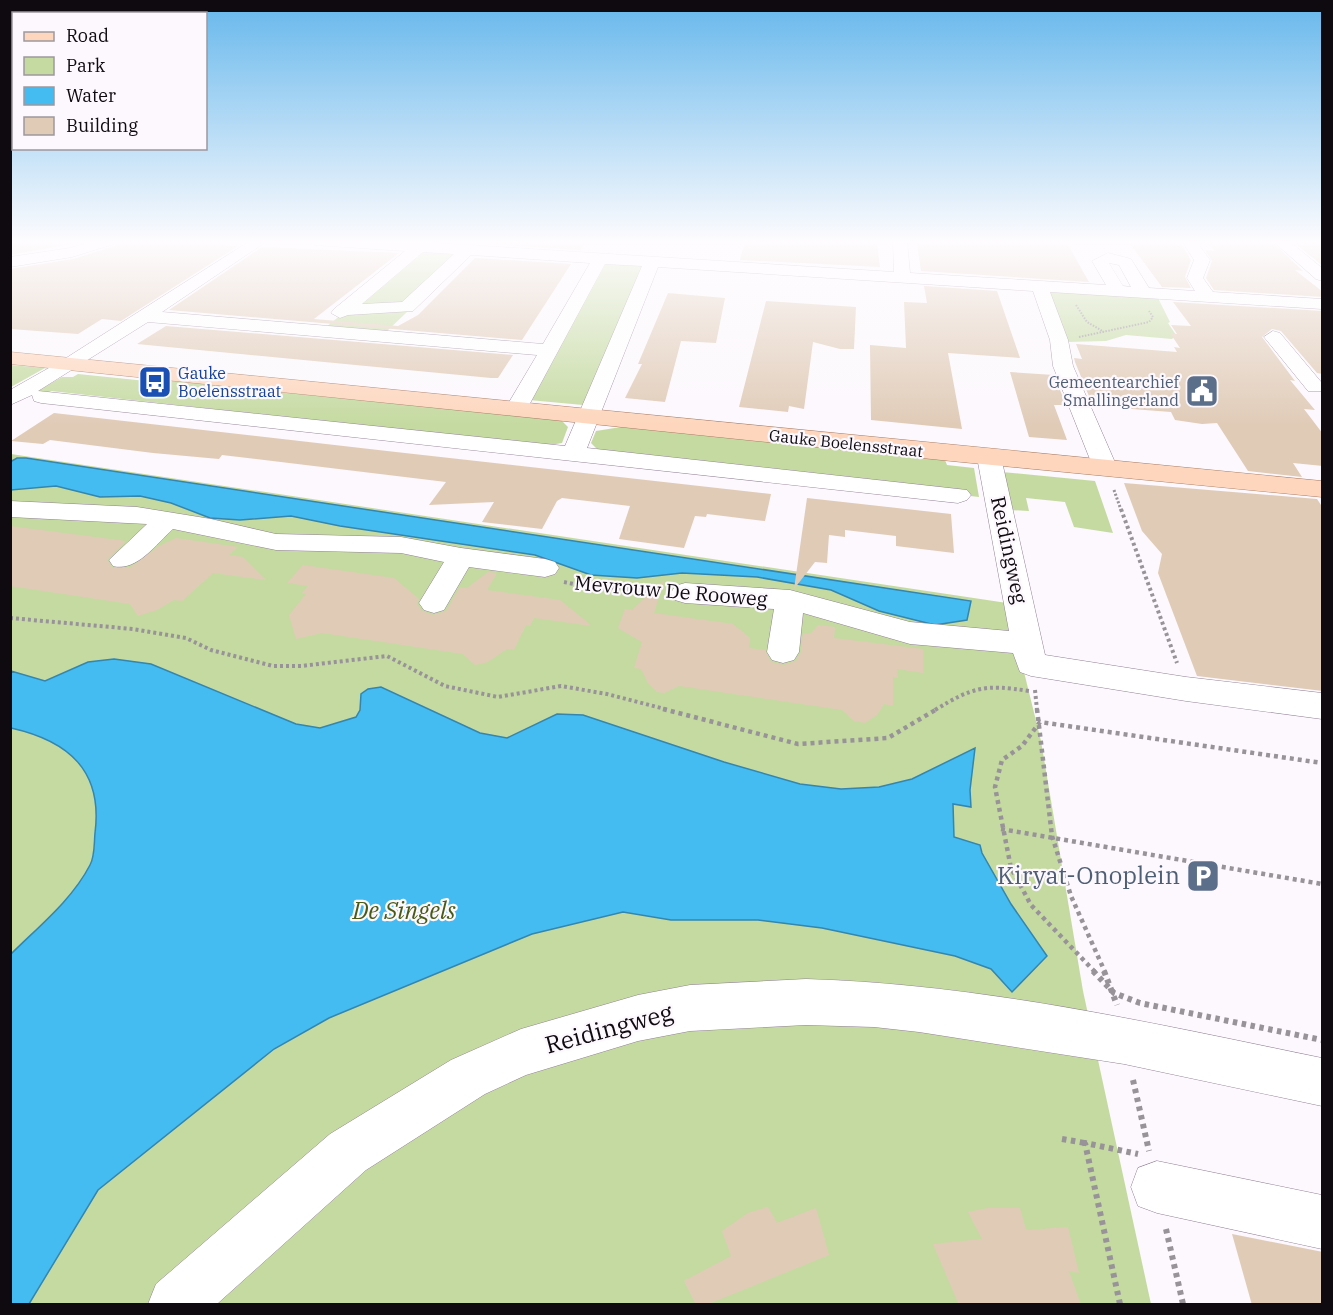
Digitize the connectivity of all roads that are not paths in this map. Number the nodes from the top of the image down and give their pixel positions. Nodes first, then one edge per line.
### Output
1 (166, 302) edge
2 (353, 302) edge
3 (412, 302) edge
4 (575, 302) edge
5 (635, 302) edge
6 (1046, 302) edge
7 (1296, 302) edge
8 (1323, 304) edge
9 (344, 310) junction
10 (145, 316) junction
11 (317, 330) junction
12 (1273, 337) dead end
13 (548, 350) junction
14 (10, 358) edge
15 (70, 364) junction
16 (1315, 387) dead end
17 (41, 397) dead end
18 (10, 399) edge
19 (516, 410) junction
20 (587, 417) junction
21 (573, 455) junction
22 (989, 457) junction
23 (1109, 475) junction
24 (1323, 489) edge
25 (958, 495) dead end
26 (10, 510) edge
27 (167, 520) junction
28 (461, 557) junction
29 (123, 560) dead end
30 (545, 568) road end
31 (685, 593) road end
32 (790, 600) junction
33 (434, 603) dead end
34 (1028, 643) junction
35 (783, 652) dead end
36 (1323, 706) edge
37 (1323, 1082) edge
38 (1154, 1172) road end
39 (1323, 1222) edge
40 (176, 1305) edge

1 - 10 street
2 - 9 street
3 - 9 street
4 - 13 street
5 - 20 street
6 - 23 street
7 - 8 street
9 - 11 street
10 - 11 street
10 - 15 street
11 - 13 street
12 - 16 street
13 - 19 street
14 - 15 main road, Gauke Boelensstraat
15 - 18 street
15 - 19 main road, Gauke Boelensstraat
17 - 21 street
19 - 20 main road, Gauke Boelensstraat
20 - 21 street
20 - 22 main road, Gauke Boelensstraat
21 - 25 street
22 - 23 main road, Gauke Boelensstraat
22 - 34 street, Reidingweg
23 - 24 main road, Gauke Boelensstraat
26 - 27 street
27 - 28 street
27 - 29 street
28 - 30 street
28 - 33 street
31 - 32 street, Mevrouw De Rooweg
32 - 34 street, Mevrouw De Rooweg
32 - 35 street
34 - 36 street
37 - 40 street, Reidingweg
38 - 39 street

